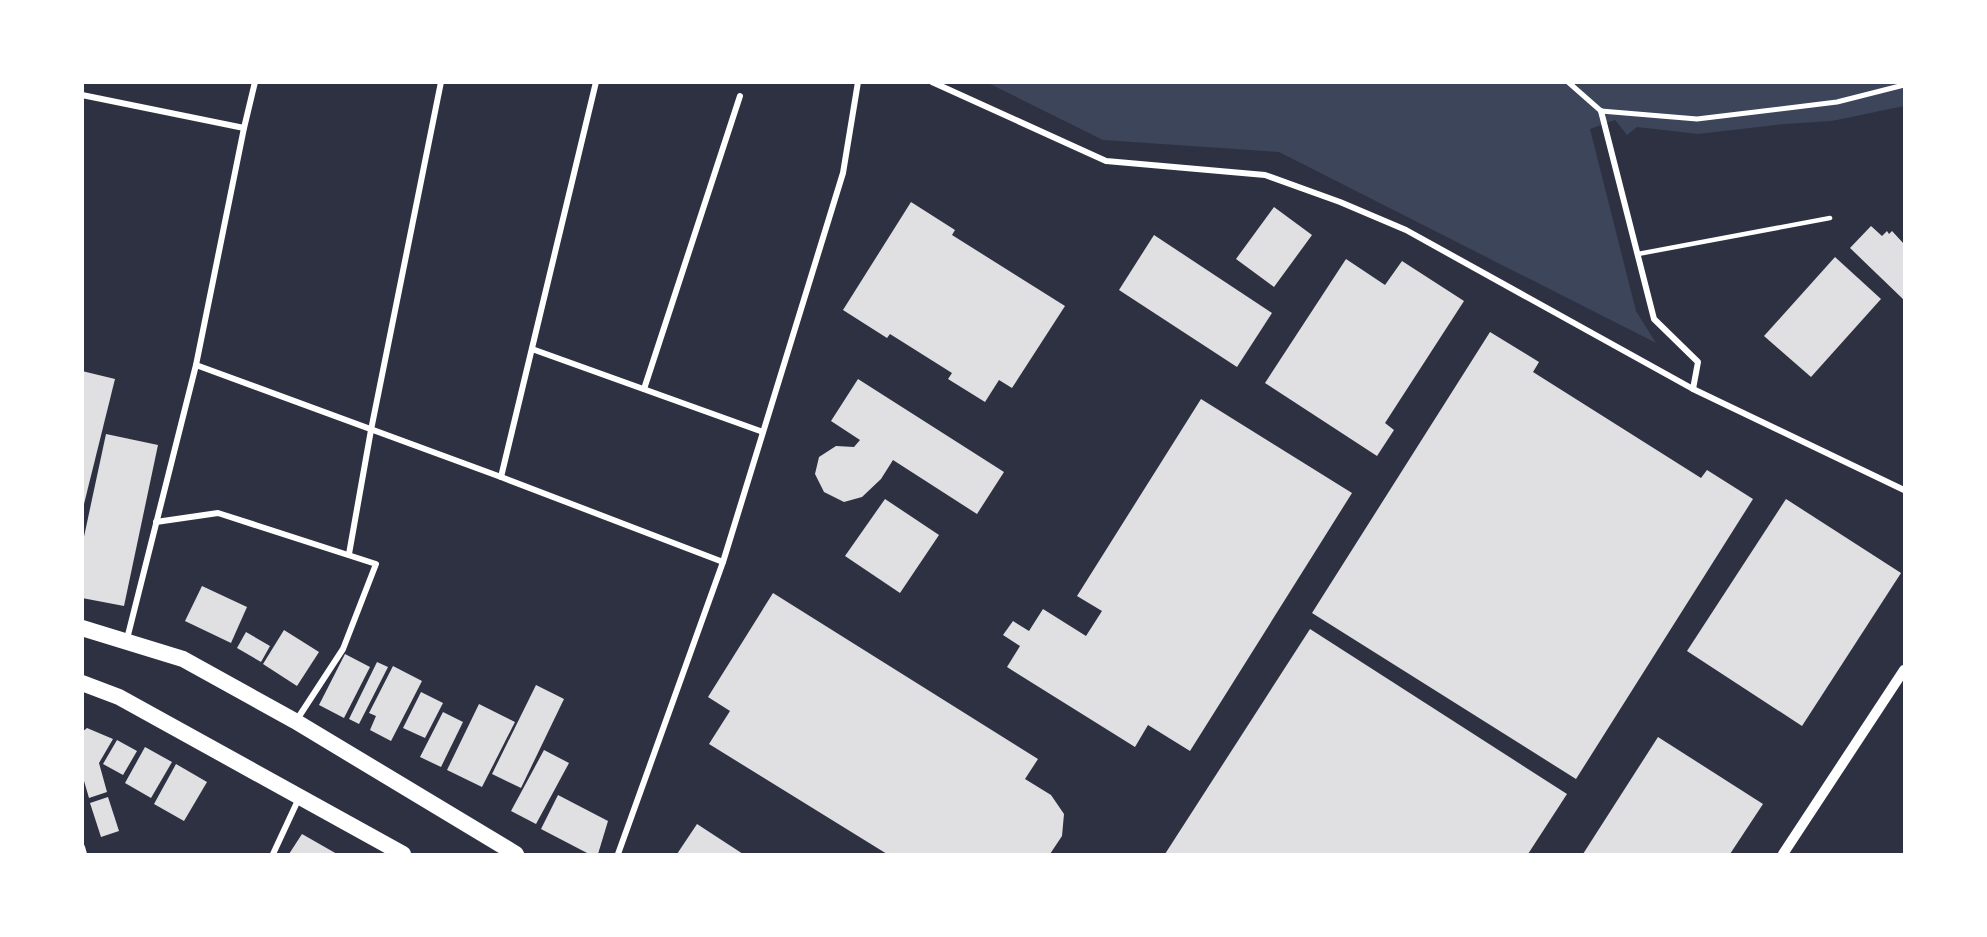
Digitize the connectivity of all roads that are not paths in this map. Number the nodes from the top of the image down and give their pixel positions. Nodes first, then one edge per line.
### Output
1 (255, 82) edge
2 (441, 82) edge
3 (597, 82) edge
4 (858, 82) edge
5 (932, 82) edge
6 (1568, 82) edge
7 (1905, 86) edge
8 (82, 95) edge
9 (740, 96) dead end
10 (1601, 111) junction
11 (244, 128) junction
12 (1830, 218) dead end
13 (1638, 254) junction
14 (532, 349) junction
15 (196, 364) junction
16 (644, 389) junction
17 (1693, 389) junction
18 (371, 430) junction
19 (763, 432) junction
20 (501, 477) junction
21 (1905, 490) edge
22 (156, 522) junction
23 (349, 554) junction
24 (723, 562) junction
25 (82, 628) edge
26 (127, 640) junction
27 (1905, 670) edge
28 (82, 683) edge
29 (296, 722) junction
30 (300, 797) junction
31 (82, 847) edge
32 (84, 855) edge
33 (273, 855) edge
34 (403, 855) edge
35 (516, 855) edge
36 (618, 855) edge
37 (1783, 855) edge

1 - 11 street
2 - 18 street
3 - 14 street
4 - 19 street
5 - 17 street
6 - 10 street
7 - 10 street
8 - 11 street
9 - 16 street
10 - 13 street
11 - 15 street
12 - 13 lane
13 - 17 street
14 - 16 street
14 - 20 street
15 - 18 street
15 - 22 street
16 - 19 street
17 - 21 street
18 - 20 street
18 - 23 street
19 - 24 street
20 - 24 street
22 - 23 street
22 - 26 street
23 - 29 street
24 - 36 street
25 - 26 highway
26 - 29 highway
27 - 37 street
28 - 30 highway
29 - 35 highway
30 - 33 street
30 - 34 highway
31 - 32 street

